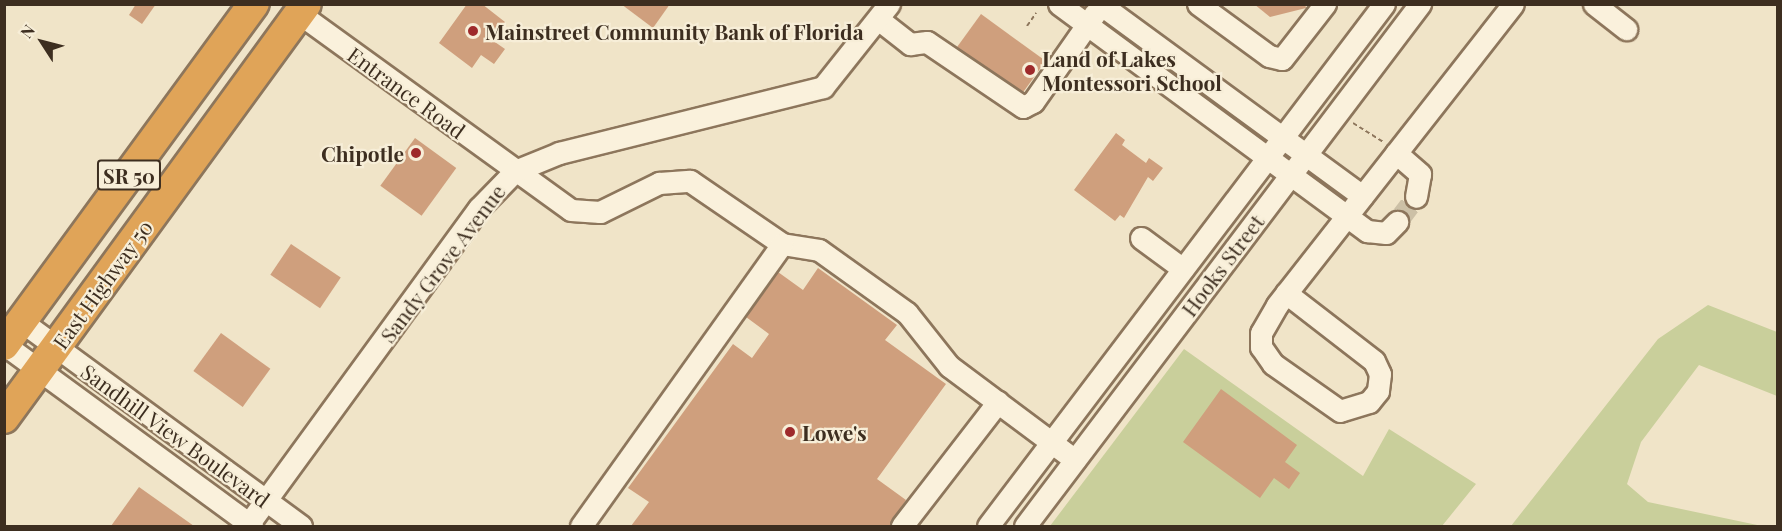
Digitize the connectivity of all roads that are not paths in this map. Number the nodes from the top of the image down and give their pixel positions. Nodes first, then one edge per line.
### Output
1 (1059, 4) edge
2 (1325, 4) edge
3 (1384, 4) edge
4 (1420, 4) edge
5 (1513, 4) edge
6 (1594, 4) edge
7 (1101, 5) edge
8 (1198, 5) edge
9 (247, 7) edge
10 (301, 8) edge
11 (883, 12) edge
12 (1087, 25) junction
13 (1626, 29) dead end
14 (232, 106) junction
15 (1283, 137) junction
16 (1396, 153) junction
17 (1307, 154) junction
18 (1268, 156) junction
19 (515, 171) junction
20 (1291, 174) junction
21 (1362, 196) junction
22 (1416, 197) tunnel mouth
23 (1346, 217) junction
24 (1397, 222) tunnel mouth
25 (1141, 238) dead end
26 (782, 244) junction
27 (1183, 269) junction
28 (1286, 293) junction
29 (13, 333) edge
30 (48, 359) junction
31 (998, 402) junction
32 (4, 418) edge
33 (1052, 443) junction
34 (1075, 460) junction
35 (266, 501) junction
36 (249, 526) edge
37 (301, 526) edge
38 (581, 526) edge
39 (902, 526) edge
40 (988, 526) edge
41 (1025, 526) edge

1 - 12 street
2 - 8 street
3 - 15 street, Hooks Street
4 - 17 street, Hooks Street
5 - 16 street
6 - 13 street
7 - 12 street
7 - 15 street
9 - 14 highway
9 - 29 highway, East Highway 50 / SR 50
10 - 14 highway, East Highway 50 / SR 50
10 - 19 street, Entrance Road
11 - 12 street
11 - 19 street, Sandy Grove Avenue
12 - 18 street
14 - 30 highway, East Highway 50 / SR 50
15 - 17 street
15 - 18 street, Hooks Street
16 - 21 street
16 - 22 street
17 - 20 street, Hooks Street
17 - 21 street
18 - 20 street
18 - 27 street, Hooks Street
19 - 26 street, Entrance Road
19 - 35 street, Sandy Grove Avenue
20 - 23 street
20 - 34 street, Hooks Street
21 - 23 street
23 - 24 street
23 - 28 street
25 - 27 street
26 - 31 street
26 - 38 street
27 - 33 street, Hooks Street
28 - 28 street
29 - 30 street, Sandhill View Boulevard
29 - 30 street, Sandhill View Boulevard
30 - 32 highway, East Highway 50 / SR 50
30 - 35 street, Sandhill View Boulevard
30 - 36 street, Sandhill View Boulevard
31 - 33 street
31 - 39 street
33 - 34 street
33 - 40 street, Hooks Street
34 - 41 street, Hooks Street
35 - 36 street, Sandy Grove Avenue
35 - 37 street, Sandhill View Boulevard

